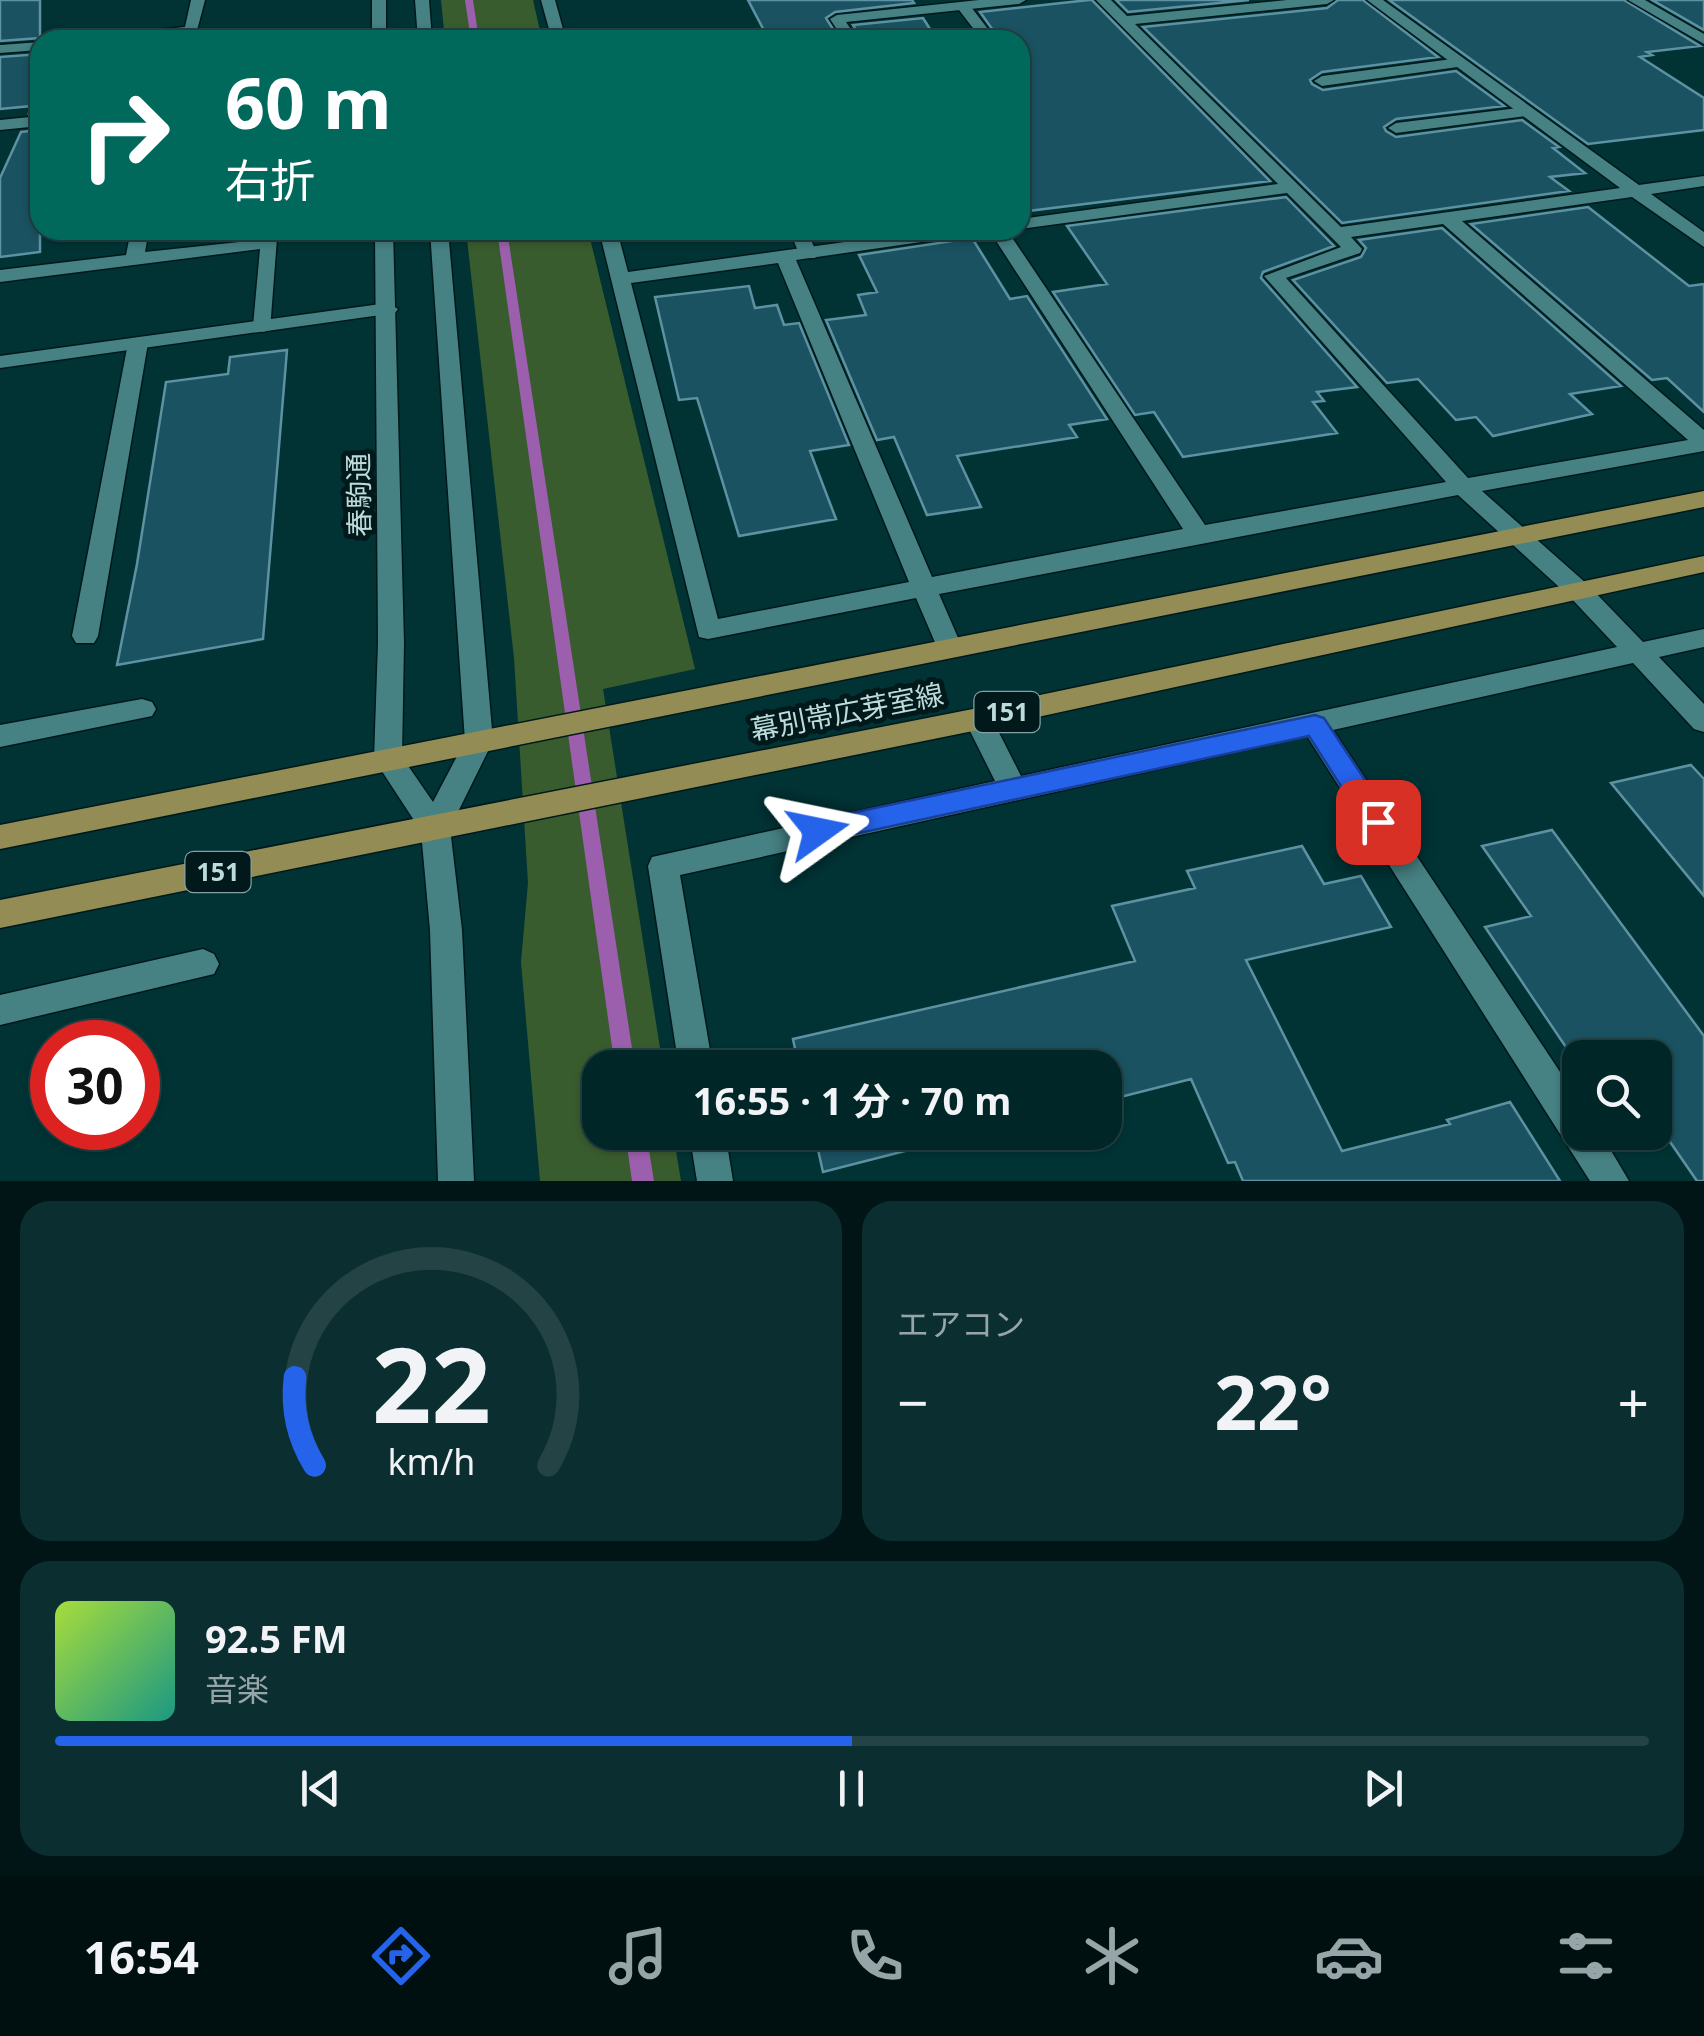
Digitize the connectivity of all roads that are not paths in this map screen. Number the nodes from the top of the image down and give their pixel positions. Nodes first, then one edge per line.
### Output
1 (198, 0) edge
2 (379, 0) edge
3 (422, 0) edge
4 (548, 0) edge
5 (1019, 0) edge
6 (1103, 0) edge
7 (1327, 0) edge
8 (1374, 0) edge
9 (1635, 0) edge
10 (963, 6) junction
11 (1124, 21) junction
12 (191, 30) edge
13 (379, 30) edge
14 (424, 30) edge
15 (556, 30) edge
16 (844, 30) edge
17 (982, 30) edge
18 (1704, 40) edge
19 (30, 47) edge
20 (0, 50) edge
21 (1460, 63) junction
22 (1322, 81) dead end
23 (1527, 112) junction
24 (30, 122) edge
25 (0, 125) edge
26 (1396, 128) dead end
27 (1704, 181) edge
28 (1290, 187) junction
29 (1636, 191) junction
30 (1449, 220) junction
31 (1030, 223) edge
32 (1339, 233) junction
33 (138, 240) edge
34 (385, 240) edge
35 (440, 240) edge
36 (611, 240) edge
37 (797, 240) edge
38 (900, 240) edge
39 (1005, 240) edge
40 (1704, 242) edge
41 (796, 255) junction
42 (134, 259) junction
43 (0, 276) edge
44 (621, 279) junction
45 (388, 308) junction
46 (263, 326) junction
47 (138, 343) junction
48 (0, 362) edge
49 (1704, 443) edge
50 (1466, 489) junction
51 (1704, 500) edge
52 (1199, 534) junction
53 (1519, 534) junction
54 (1704, 564) edge
55 (924, 590) junction
56 (1578, 590) junction
57 (86, 636) dead end
58 (1704, 638) edge
59 (949, 647) junction
60 (1640, 651) junction
61 (142, 709) dead end
62 (978, 719) junction
63 (1704, 721) edge
64 (1315, 724) junction
65 (0, 736) edge
66 (479, 741) junction
67 (388, 759) junction
68 (1012, 788) junction
69 (435, 828) junction
70 (0, 836) edge
71 (0, 914) edge
72 (203, 964) dead end
73 (0, 1010) edge
74 (693, 1050) edge
75 (710, 1150) edge
76 (456, 1181) edge
77 (716, 1181) edge
78 (1611, 1181) edge

1 - 12 street
2 - 13 street
3 - 14 street
4 - 15 street
5 - 10 street
6 - 11 street
7 - 11 street
8 - 21 street
9 - 18 street
10 - 16 street
10 - 17 street
11 - 28 street
19 - 20 street
21 - 22 street
21 - 23 street
23 - 26 street
23 - 29 street
24 - 25 street
27 - 29 street
28 - 31 street
28 - 32 street
29 - 30 street
29 - 40 street
30 - 32 street
30 - 49 street
32 - 50 street
33 - 42 street
34 - 45 street, 春駒通
35 - 66 street
36 - 44 street
37 - 41 street
38 - 41 street
39 - 52 street
41 - 44 street
41 - 55 street
42 - 43 street
42 - 46 street
44 - 55 street
45 - 46 street
45 - 67 street, 春駒通
46 - 47 street
47 - 48 street
47 - 57 street
49 - 50 street
50 - 52 street
50 - 53 street
51 - 53 main road, 幕別帯広芽室線
52 - 55 street
53 - 56 street
53 - 59 main road, 幕別帯広芽室線
54 - 56 main road, 幕別帯広芽室線 / 151
55 - 59 street
56 - 60 street
56 - 62 main road, 幕別帯広芽室線 / 151
58 - 60 street
59 - 66 main road, 幕別帯広芽室線
60 - 63 street
60 - 64 street
61 - 65 street
62 - 68 street
62 - 69 main road, 幕別帯広芽室線 / 151
64 - 68 street
64 - 78 street
66 - 67 main road, 幕別帯広芽室線
66 - 69 street
67 - 69 street
67 - 70 main road, 幕別帯広芽室線
68 - 74 street
69 - 71 main road, 幕別帯広芽室線 / 151
69 - 76 street
72 - 73 street
75 - 77 street

